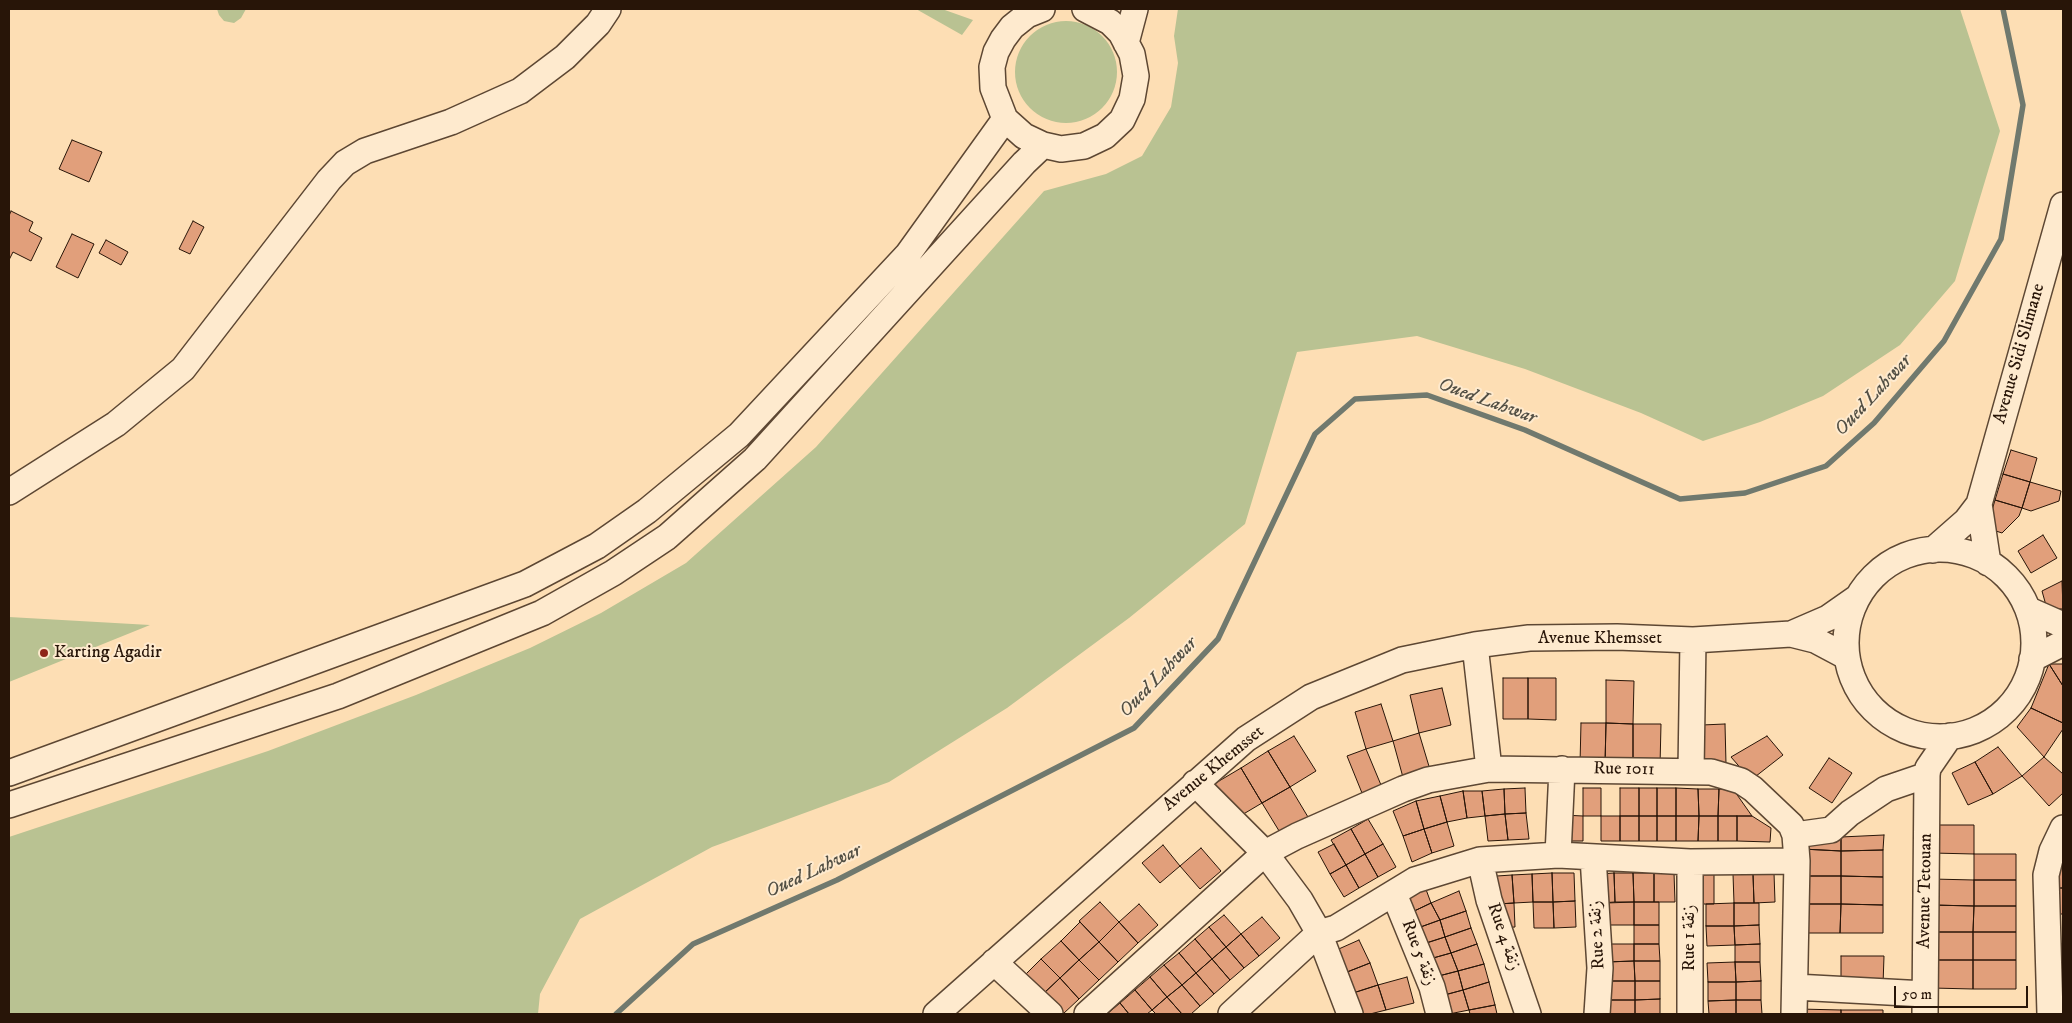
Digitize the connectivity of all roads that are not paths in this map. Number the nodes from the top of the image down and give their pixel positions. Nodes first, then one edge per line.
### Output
1 (608, 9) edge
2 (1042, 9) edge
3 (1085, 9) edge
4 (1135, 9) edge
5 (1126, 43) junction
6 (1005, 119) junction
7 (1043, 146) junction
8 (2063, 205) edge
9 (9, 492) edge
10 (1979, 504) junction
11 (1933, 550) junction
12 (1988, 562) junction
13 (1858, 596) junction
14 (2029, 610) junction
15 (2063, 625) edge
16 (1790, 634) junction
17 (1693, 640) junction
18 (2063, 642) edge
19 (1475, 645) junction
20 (1847, 656) junction
21 (2032, 659) junction
22 (1911, 732) junction
23 (1950, 736) junction
24 (1489, 768) junction
25 (1562, 769) junction
26 (1691, 771) junction
27 (1928, 772) junction
28 (9, 773) edge
29 (1195, 783) junction
30 (9, 805) edge
31 (2063, 828) edge
32 (1795, 835) junction
33 (1265, 853) junction
34 (1558, 855) junction
35 (1593, 856) junction
36 (1480, 860) junction
37 (1690, 862) junction
38 (1797, 862) junction
39 (1394, 894) junction
40 (1319, 933) junction
41 (994, 962) junction
42 (1794, 987) junction
43 (2057, 989) edge
44 (1925, 1004) edge
45 (1243, 1009) edge
46 (936, 1014) edge
47 (1050, 1014) edge
48 (1086, 1014) edge
49 (1350, 1014) edge
50 (1439, 1014) edge
51 (1528, 1014) edge
52 (1597, 1014) edge
53 (1690, 1014) edge
54 (1794, 1014) edge
55 (2050, 1014) edge

1 - 9 street
2 - 6 street
3 - 5 street
4 - 5 street
5 - 7 street
6 - 7 street
6 - 28 street
7 - 30 street
8 - 10 street, Avenue Sidi Slimane
10 - 11 street, Avenue Sidi Slimane
10 - 12 street, Avenue Sidi Slimane
11 - 12 street
11 - 13 street
12 - 14 street
13 - 16 street, Avenue Khemsset
13 - 20 street
14 - 15 street
14 - 21 street
16 - 17 street, Avenue Khemsset
16 - 20 street, Avenue Khemsset
17 - 19 street, Avenue Khemsset
17 - 26 street
18 - 21 street
19 - 24 street
19 - 29 street, Avenue Khemsset
20 - 22 street
21 - 23 street
22 - 23 street
22 - 27 street, Avenue Tetouan
23 - 27 street
24 - 25 street, Rue 1011
24 - 33 street, Rue 1011
25 - 26 street, Rue 1011
25 - 34 street
26 - 32 street, Rue 1011
27 - 32 street
27 - 44 street, Avenue Tetouan
29 - 33 street
29 - 41 street, Avenue Khemsset
31 - 43 street
32 - 38 street, Rue 1011
33 - 40 street
33 - 48 street, Rue 1011
34 - 35 street
34 - 36 street
35 - 37 street
35 - 52 street, Rue 2 زنقة
36 - 39 street
36 - 51 street, Rue 4 زنقة
37 - 38 street
37 - 53 street, Rue 1 زنقة
38 - 42 street, Rue 1011
39 - 40 street
39 - 50 street, Rue 5 زنقة
40 - 45 street
40 - 49 street
41 - 46 street, Avenue Khemsset
41 - 47 street
42 - 44 street
42 - 54 street, Rue 1011
43 - 55 street

